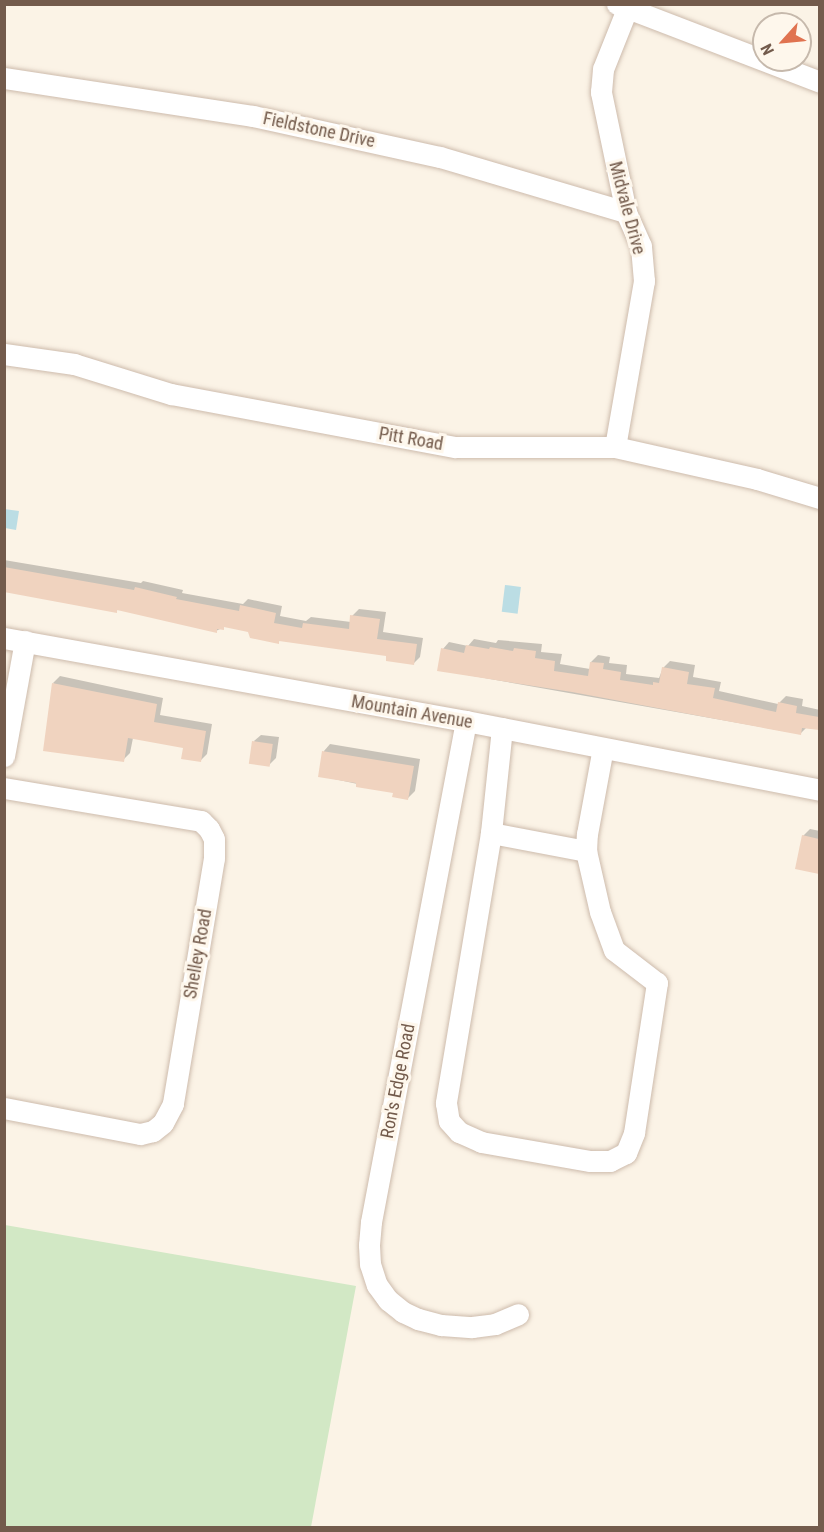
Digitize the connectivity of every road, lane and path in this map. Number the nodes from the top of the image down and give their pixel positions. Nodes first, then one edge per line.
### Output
1 (622, 7) edge
2 (4, 78) edge
3 (819, 82) edge
4 (626, 212) junction
5 (4, 354) edge
6 (615, 447) junction
7 (819, 498) edge
8 (4, 638) edge
9 (25, 641) junction
10 (466, 721) junction
11 (502, 728) junction
12 (603, 748) junction
13 (4, 756) edge
14 (4, 788) edge
15 (819, 790) edge
16 (491, 833) junction
17 (586, 850) junction
18 (4, 1108) edge
19 (519, 1314) dead end

1 - 3 street
1 - 4 street, Midvale Drive
2 - 4 street, Fieldstone Drive
4 - 6 street, Midvale Drive
5 - 6 street, Pitt Road
6 - 7 street, Pitt Road
8 - 9 street, Mountain Avenue
9 - 10 street, Mountain Avenue
9 - 13 street
10 - 11 street, Mountain Avenue
10 - 19 street, Ron's Edge Road
11 - 12 street, Mountain Avenue
11 - 16 street
12 - 15 street, Mountain Avenue
12 - 17 street
14 - 18 street, Shelley Road
16 - 17 street
16 - 17 street

